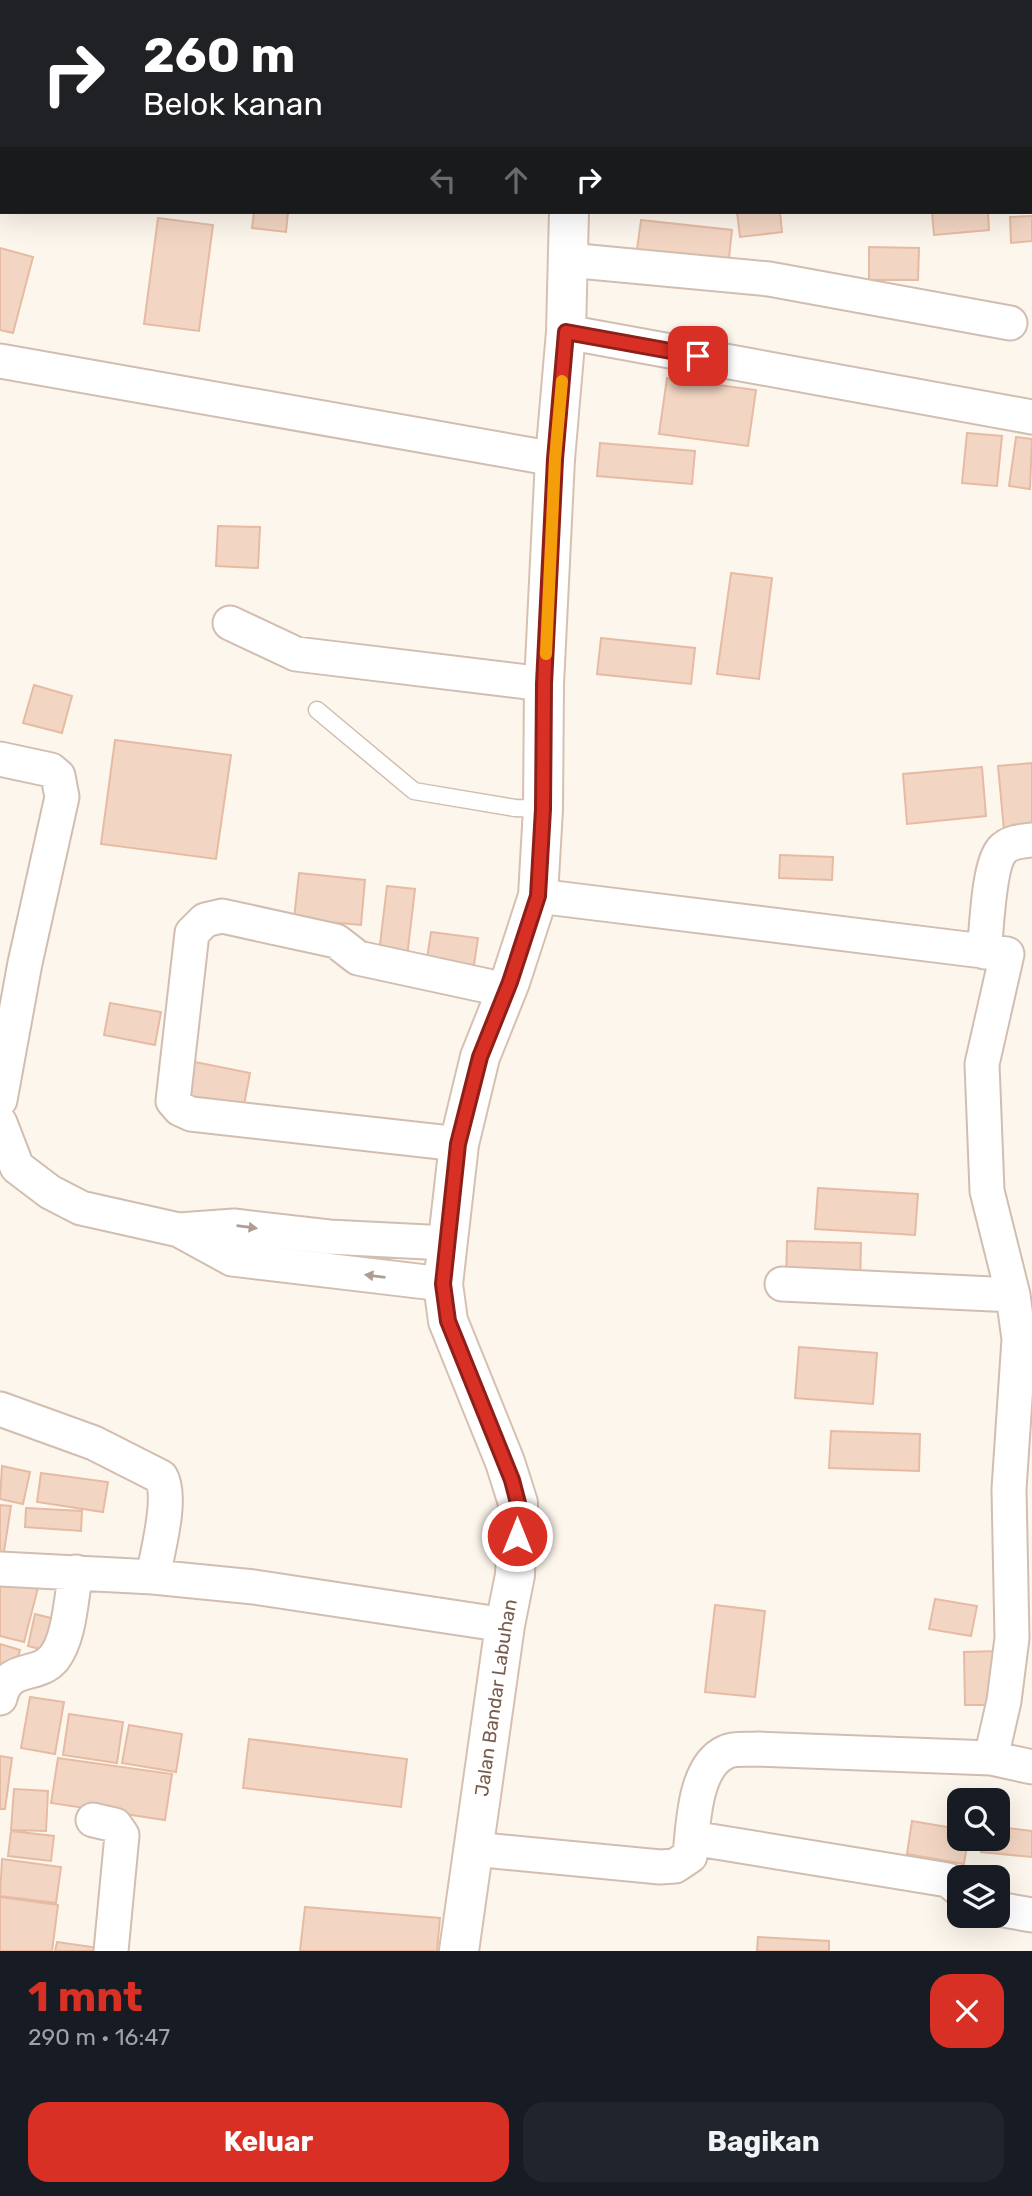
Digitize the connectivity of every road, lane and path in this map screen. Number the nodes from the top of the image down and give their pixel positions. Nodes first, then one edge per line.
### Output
1 (569, 214) edge
2 (568, 260) junction
3 (1010, 324) dead end
4 (566, 332) junction
5 (0, 361) edge
6 (1032, 417) edge
7 (555, 459) junction
8 (230, 623) dead end
9 (544, 684) junction
10 (317, 710) dead end
11 (0, 759) edge
12 (543, 809) junction
13 (1032, 840) edge
14 (538, 896) junction
15 (1008, 954) edge
16 (13, 960) edge
17 (506, 990) junction
18 (0, 1100) edge
19 (0, 1123) edge
20 (458, 1144) junction
21 (8, 1165) edge
22 (179, 1230) junction
23 (447, 1242) junction
24 (443, 1284) junction
25 (782, 1284) dead end
26 (1013, 1296) junction
27 (0, 1409) edge
28 (0, 1569) edge
29 (75, 1572) junction
30 (153, 1577) junction
31 (505, 1625) junction
32 (0, 1698) edge
33 (991, 1758) junction
34 (1032, 1768) edge
35 (93, 1820) dead end
36 (692, 1838) junction
37 (473, 1849) junction
38 (947, 1880) edge
39 (1010, 1911) edge
40 (1032, 1915) edge
41 (111, 1951) edge
42 (459, 1951) edge

1 - 2 main road, Jalan Bandar Labuhan
2 - 3 street
2 - 4 main road, Jalan Bandar Labuhan
4 - 6 street
4 - 7 main road, Jalan Bandar Labuhan
5 - 7 street
7 - 9 main road, Jalan Bandar Labuhan
8 - 9 street
9 - 12 main road, Jalan Bandar Labuhan
10 - 12 lane
11 - 16 street
12 - 14 main road, Jalan Bandar Labuhan
13 - 15 street
14 - 15 street
14 - 17 main road, Jalan Bandar Labuhan
15 - 26 street
16 - 18 street
17 - 20 main road, Jalan Bandar Labuhan
17 - 20 street
19 - 21 street
20 - 23 main road, Jalan Bandar Labuhan
21 - 22 street
22 -> 23 street
24 -> 22 street
23 - 24 main road, Jalan Bandar Labuhan
24 - 31 main road, Jalan Bandar Labuhan
25 - 26 street
26 - 33 street
27 - 30 street
28 - 29 street
29 - 30 street
29 - 32 street
30 - 31 street
31 - 37 main road, Jalan Bandar Labuhan
33 - 34 street
33 - 36 street
35 - 41 street
36 - 37 street
36 - 38 street
37 - 42 main road, Jalan Bandar Labuhan
39 - 40 street

